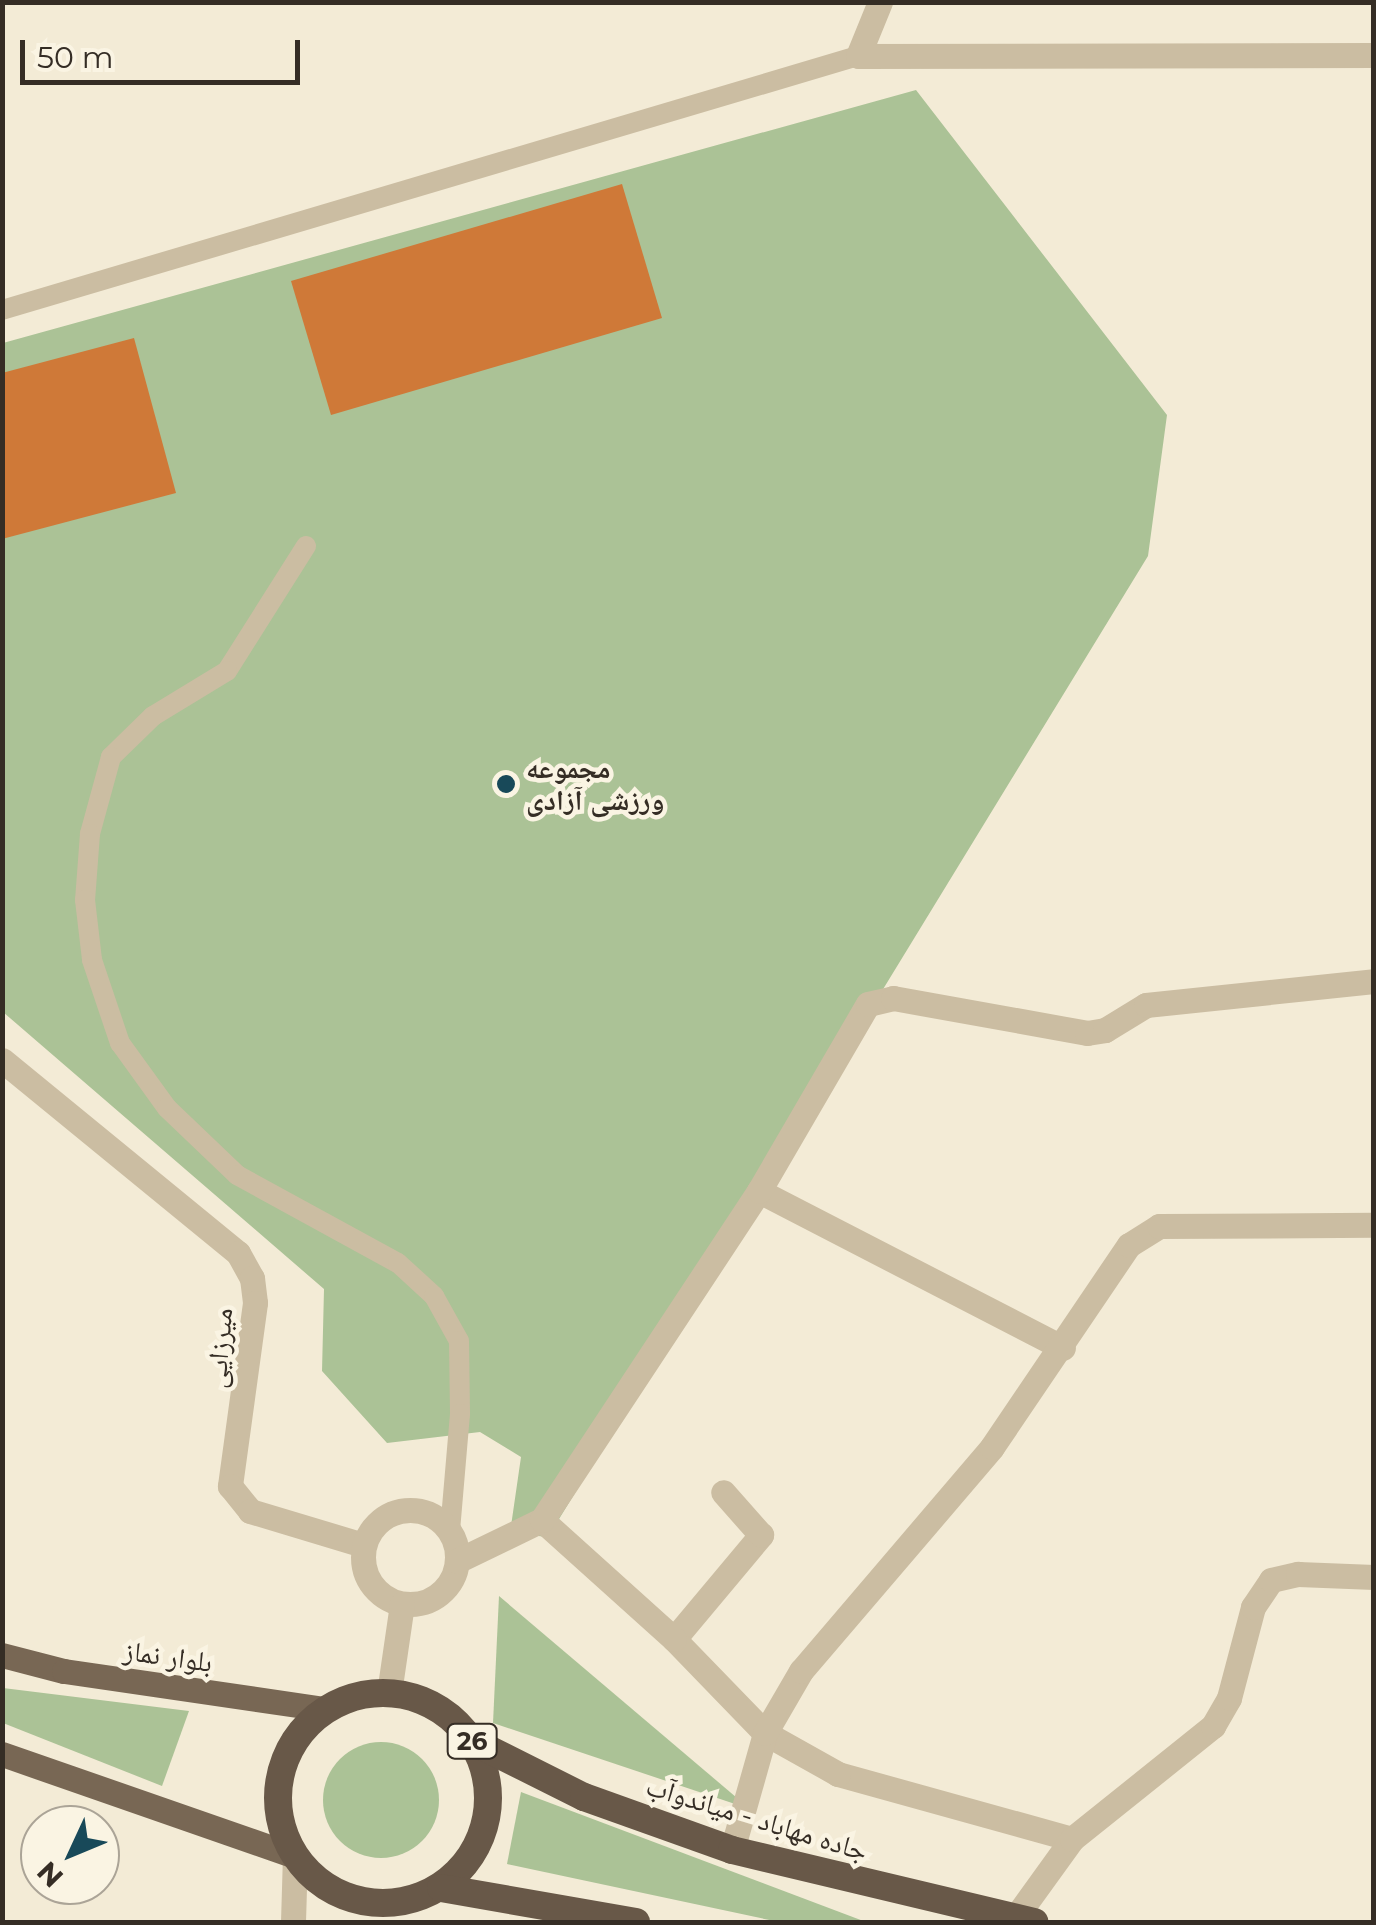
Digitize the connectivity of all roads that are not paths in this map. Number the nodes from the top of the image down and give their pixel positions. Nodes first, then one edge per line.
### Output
1 (880, 2) edge
2 (1374, 55) edge
3 (858, 56) junction
4 (2, 310) edge
5 (306, 546) dead end
6 (1374, 980) edge
7 (2, 1060) edge
8 (759, 1191) junction
9 (1374, 1225) edge
10 (1064, 1348) junction
11 (723, 1492) dead end
12 (542, 1520) junction
13 (450, 1531) junction
14 (363, 1545) junction
15 (458, 1561) junction
16 (1374, 1577) edge
17 (402, 1604) junction
18 (674, 1639) junction
19 (2, 1655) edge
20 (389, 1693) junction
21 (326, 1709) junction
22 (765, 1733) junction
23 (472, 1741) junction
24 (2, 1754) edge
25 (1072, 1839) junction
26 (732, 1850) junction
27 (295, 1856) junction
28 (442, 1888) junction
29 (1025, 1920) edge
30 (293, 1922) edge
31 (636, 1922) edge

1 - 3 street
2 - 3 street
3 - 4 lane
5 - 13 lane
6 - 8 street
7 - 14 street, میرزایی
8 - 10 street
8 - 12 street
9 - 10 street
10 - 22 street
11 - 18 street
12 - 15 street
12 - 18 street
13 - 14 street
13 - 15 street
14 - 17 street
15 - 17 street
16 - 25 street
17 - 20 street
18 - 22 street
19 - 21 main road, بلوار نماز / 26
20 - 21 highway, 26
20 - 23 highway, 26
21 - 27 highway
22 - 25 street
22 - 26 street
23 - 26 highway, جاده مهاباد - میاندوآب / 26
23 - 28 highway, 26
24 - 27 main road
25 - 29 street
26 - 29 highway, جاده مهاباد - میاندوآب / 26
27 - 28 highway
27 - 30 street
28 - 31 highway

